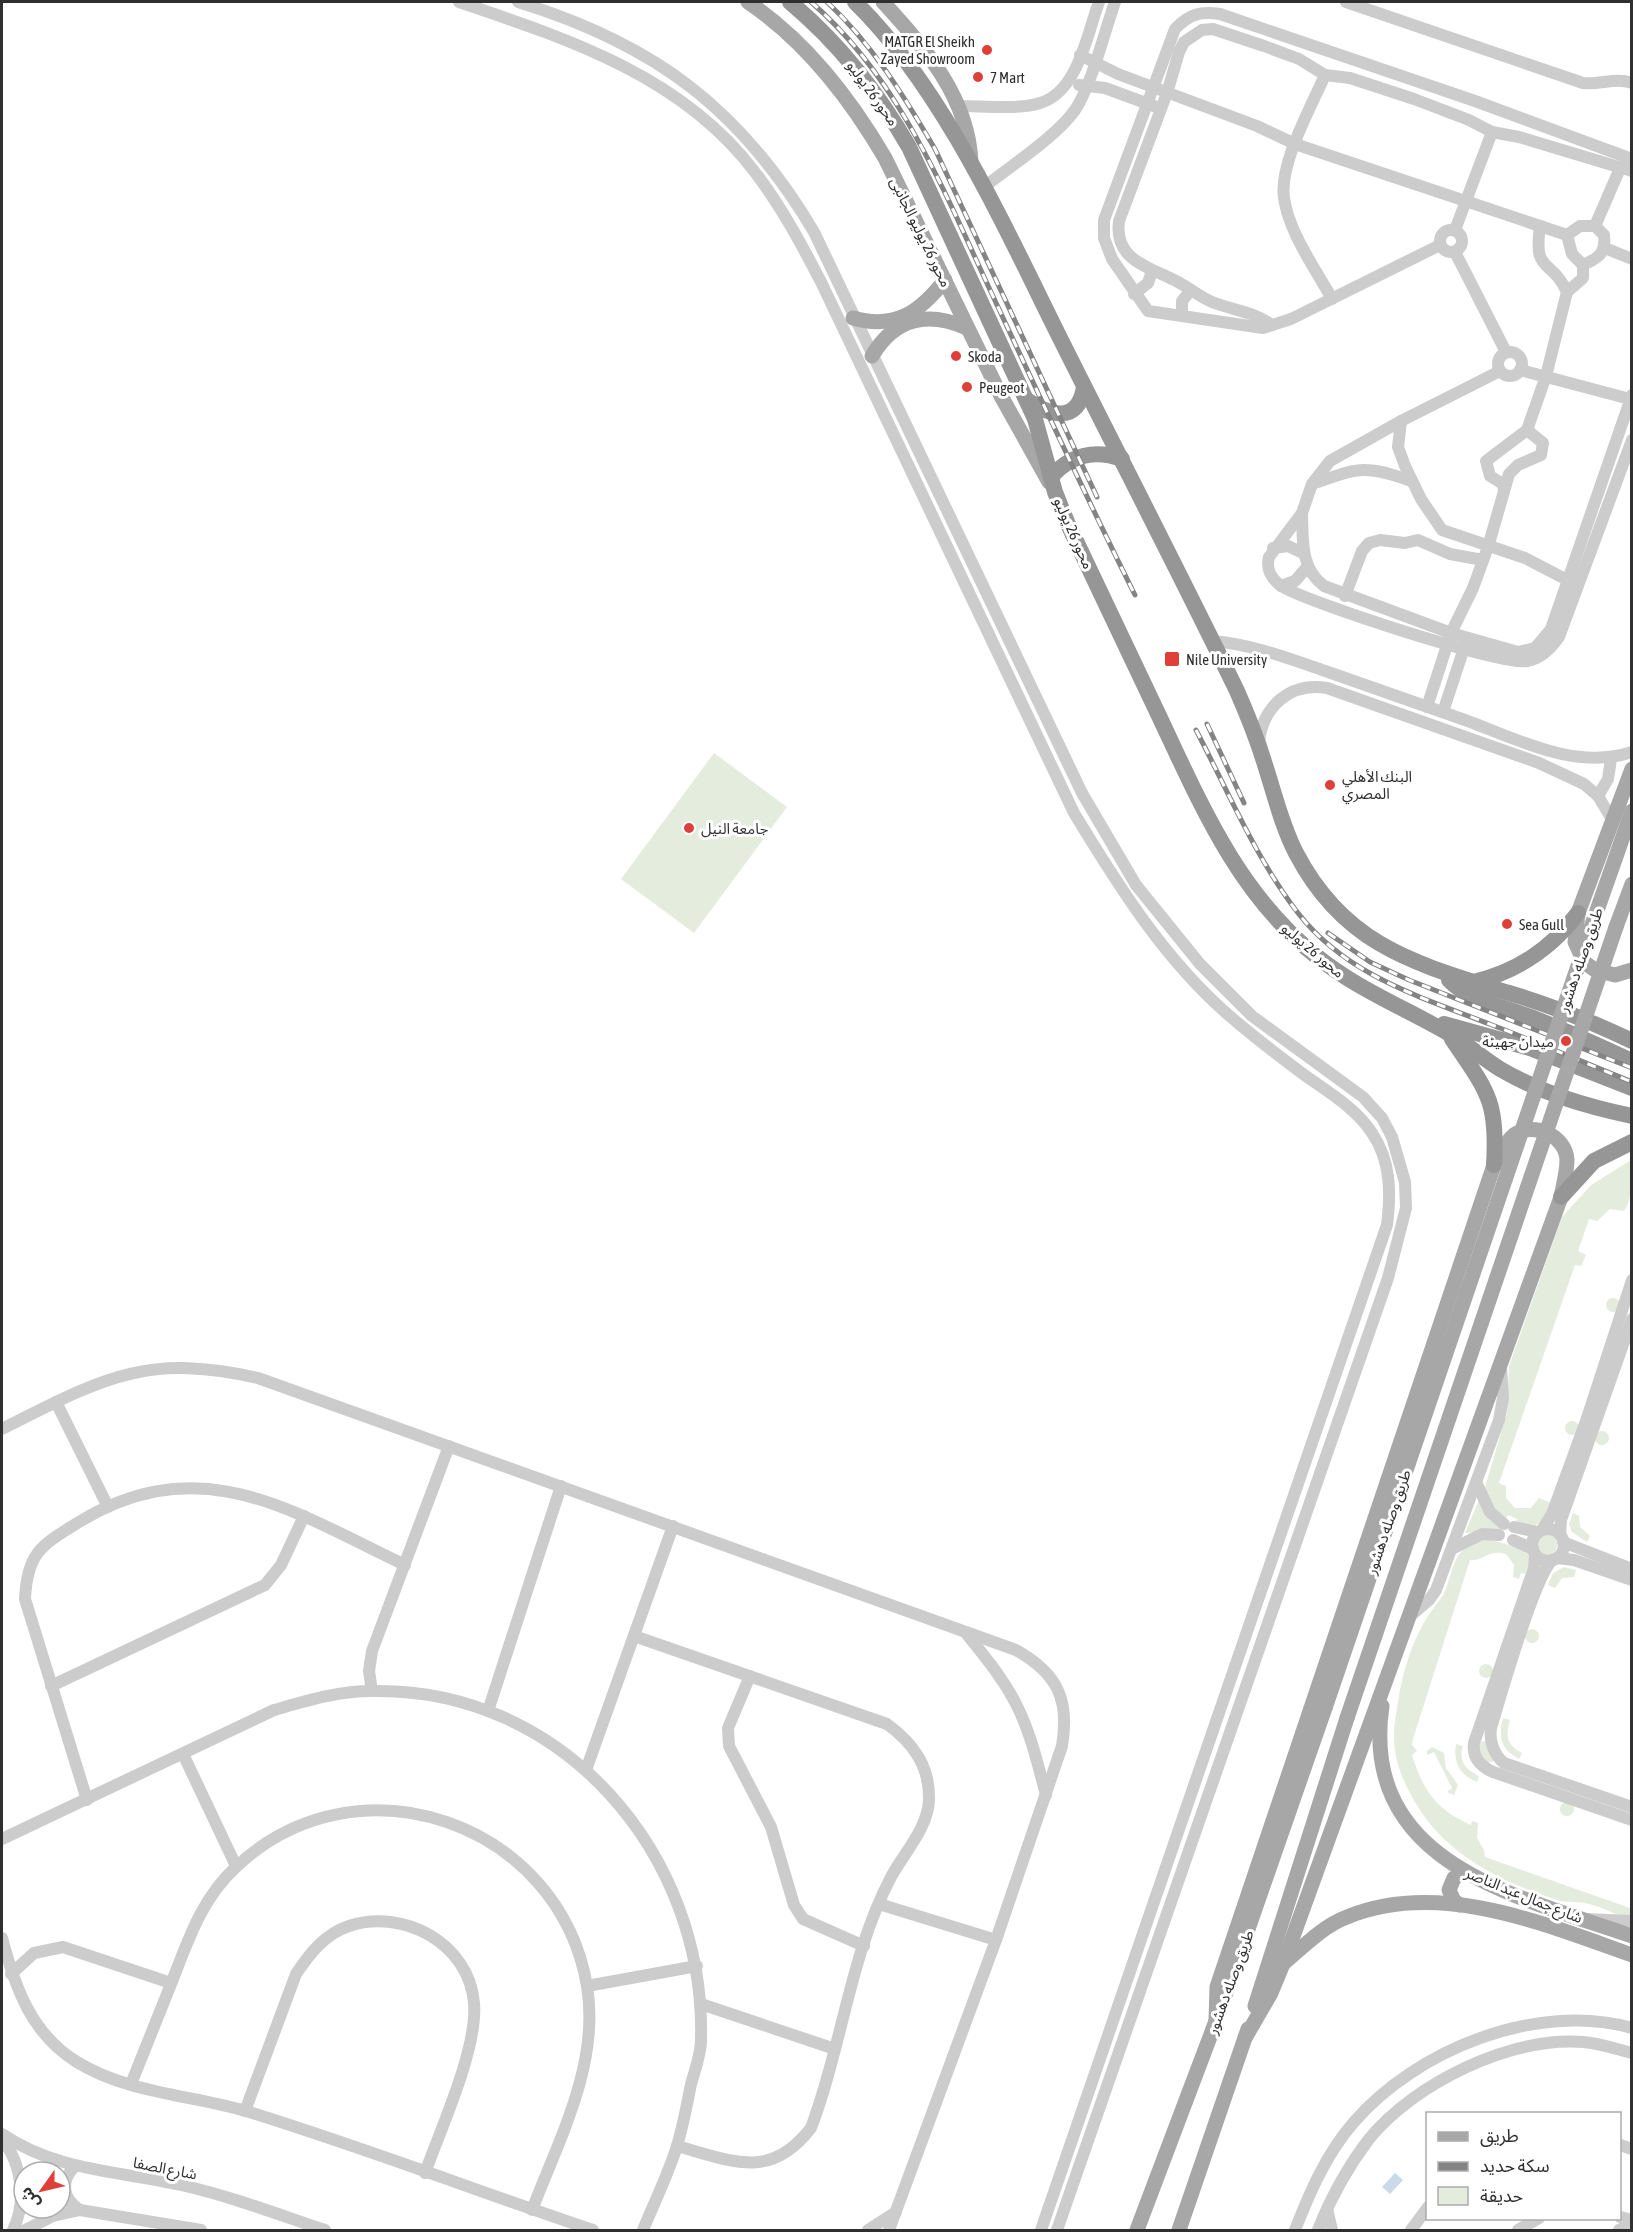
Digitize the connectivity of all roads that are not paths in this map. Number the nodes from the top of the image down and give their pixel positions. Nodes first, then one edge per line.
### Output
1 (459, 2) edge
2 (518, 2) edge
3 (748, 2) edge
4 (790, 2) edge
5 (855, 2) edge
6 (883, 2) edge
7 (1099, 2) edge
8 (1115, 2) edge
9 (1346, 2) edge
10 (537, 8) junction
11 (561, 17) junction
12 (530, 26) junction
13 (554, 34) junction
14 (1304, 42) junction
15 (1080, 55) junction
16 (1299, 59) junction
17 (1094, 61) junction
18 (1357, 61) junction
19 (1324, 75) junction
20 (1350, 78) junction
21 (1067, 83) junction
22 (1632, 83) edge
23 (1086, 87) junction
24 (1152, 87) junction
25 (1167, 93) junction
26 (1475, 101) junction
27 (1146, 103) junction
28 (960, 106) junction
29 (1161, 109) junction
30 (1469, 120) junction
31 (1527, 120) junction
32 (1492, 132) junction
33 (1519, 137) junction
34 (1295, 144) junction
35 (1628, 165) edge
36 (971, 166) junction
37 (983, 188) junction
38 (1467, 201) junction
39 (1540, 226) junction
40 (1595, 226) junction
41 (1455, 230) junction
42 (1567, 235) junction
43 (1440, 245) junction
44 (1605, 248) junction
45 (1455, 252) junction
46 (1632, 259) edge
47 (1583, 265) junction
48 (1152, 271) junction
49 (945, 280) junction
50 (1191, 290) junction
51 (1568, 292) junction
52 (1134, 294) junction
53 (1332, 299) junction
54 (1182, 315) junction
55 (853, 318) junction
56 (1272, 325) junction
57 (968, 328) junction
58 (1506, 352) junction
59 (872, 356) junction
60 (1520, 370) junction
61 (1500, 371) junction
62 (1546, 375) junction
63 (1084, 387) junction
64 (1027, 399) junction
65 (1630, 405) edge
66 (1401, 421) junction
67 (1527, 430) junction
68 (1632, 440) edge
69 (1122, 459) junction
70 (1412, 482) junction
71 (1053, 484) junction
72 (1312, 484) junction
73 (1504, 491) junction
74 (1302, 513) junction
75 (1488, 547) junction
76 (1273, 548) junction
77 (1303, 553) junction
78 (1483, 561) junction
79 (1308, 566) junction
80 (1572, 582) junction
81 (1281, 586) junction
82 (1345, 596) junction
83 (1449, 638) junction
84 (1212, 641) junction
85 (1465, 644) junction
86 (1016, 656) junction
87 (1003, 661) junction
88 (1316, 668) junction
89 (1023, 671) junction
90 (1011, 677) junction
91 (1311, 686) junction
92 (1427, 707) junction
93 (1443, 712) junction
94 (1259, 744) junction
95 (1544, 749) junction
96 (1632, 752) edge
97 (1611, 759) junction
98 (1539, 763) junction
99 (1632, 769) edge
100 (1598, 796) junction
101 (1632, 811) edge
102 (1613, 821) junction
103 (1632, 885) edge
104 (1578, 913) junction
105 (1632, 970) edge
106 (1443, 974) junction
107 (1473, 982) junction
108 (1417, 1017) junction
109 (1448, 1033) junction
110 (1632, 1041) edge
111 (1632, 1061) edge
112 (1632, 1088) edge
113 (1632, 1116) edge
114 (1632, 1142) edge
115 (1494, 1165) junction
116 (1561, 1197) junction
117 (1632, 1280) edge
118 (1632, 1319) edge
119 (1501, 1360) junction
120 (56, 1402) junction
121 (2, 1429) edge
122 (449, 1446) junction
123 (1477, 1484) junction
124 (561, 1486) junction
125 (107, 1505) junction
126 (304, 1516) junction
127 (672, 1526) junction
128 (1540, 1531) junction
129 (1508, 1532) junction
130 (1562, 1539) junction
131 (1454, 1548) junction
132 (1534, 1552) junction
133 (1555, 1559) junction
134 (405, 1565) junction
135 (1632, 1569) edge
136 (1632, 1580) edge
137 (1408, 1617) junction
138 (966, 1632) junction
139 (634, 1636) junction
140 (1387, 1675) junction
141 (750, 1676) junction
142 (51, 1686) junction
143 (372, 1690) junction
144 (488, 1711) junction
145 (1490, 1739) junction
146 (1475, 1740) junction
147 (183, 1754) junction
148 (1498, 1758) junction
149 (586, 1770) junction
150 (1493, 1772) junction
151 (1046, 1795) junction
152 (87, 1800) junction
153 (1632, 1807) edge
154 (1632, 1820) edge
155 (2, 1839) edge
156 (236, 1866) junction
157 (1465, 1873) junction
158 (879, 1904) junction
159 (1460, 1905) junction
160 (1584, 1919) junction
161 (1632, 1921) edge
162 (1632, 1936) edge
163 (2, 1938) edge
164 (996, 1940) junction
165 (864, 1946) junction
166 (1632, 1955) edge
167 (1283, 1964) junction
168 (697, 1966) junction
169 (11, 1974) junction
170 (171, 1983) junction
171 (587, 1986) junction
172 (701, 2004) junction
173 (1216, 2021) junction
174 (1632, 2028) edge
175 (1245, 2038) junction
176 (835, 2049) junction
177 (1632, 2053) edge
178 (131, 2084) junction
179 (245, 2111) junction
180 (2, 2134) edge
181 (2, 2139) edge
182 (677, 2146) junction
183 (75, 2166) junction
184 (425, 2173) junction
185 (1327, 2209) junction
186 (80, 2210) junction
187 (532, 2210) junction
188 (1426, 2211) edge
189 (896, 2212) junction
190 (1536, 2220) edge
191 (1632, 2224) edge
192 (1416, 2229) edge
193 (14, 2230) edge
194 (25, 2230) edge
195 (201, 2230) edge
196 (325, 2230) edge
197 (593, 2230) edge
198 (643, 2230) edge
199 (868, 2230) edge
200 (890, 2230) edge
201 (1041, 2230) edge
202 (1057, 2230) edge
203 (1137, 2230) edge
204 (1179, 2230) edge
205 (1294, 2230) edge
206 (1318, 2230) edge
207 (1332, 2230) edge
208 (1518, 2230) edge
209 (1619, 2230) edge

1 - 12 street
2 - 10 street
3 - 49 main road, محور 26 يوليو الجانبى
4 - 64 highway, محور 26 يوليو
5 - 36 highway
6 - 28 main road
7 - 15 street
8 - 17 street
9 - 22 street
10 - 11 street
10 - 12 street
11 - 13 street
11 - 55 street
12 - 13 street
13 - 87 street
14 - 16 street
14 - 18 street
14 - 24 street
15 - 17 street
15 - 21 street
16 - 19 street
16 - 25 street
17 - 23 street
17 - 24 street
18 - 20 street
18 - 26 street
19 - 20 street
19 - 34 street
20 - 30 street
21 - 23 street
21 - 28 street
23 - 27 street
23 - 37 street
24 - 25 street
24 - 27 street
25 - 29 street
25 - 34 street
26 - 30 street
26 - 31 street
27 - 29 street
27 - 52 street
28 - 36 main road
29 - 48 street
30 - 32 street
31 - 33 street
31 - 35 street
32 - 33 street
32 - 38 street
33 - 35 street
34 - 38 street
34 - 53 street
35 - 40 street
36 - 37 highway
37 - 63 highway
38 - 39 street
38 - 41 street
39 - 42 street
39 - 51 street
40 - 42 street
40 - 44 street
41 - 43 street
41 - 45 street
42 - 47 street
43 - 45 street
43 - 53 street
44 - 46 street
44 - 47 street
45 - 58 street
47 - 51 street
48 - 50 street
48 - 52 street
49 - 55 main road
49 - 57 main road, محور 26 يوليو الجانبى
50 - 54 street
50 - 56 street
51 - 62 street
52 - 54 street
53 - 56 street
54 - 56 street
55 - 59 street
57 - 59 main road
57 - 71 main road, محور 26 يوليو الجانبى
58 - 60 street
58 - 61 street
59 - 86 street
60 - 61 street
60 - 62 street
61 - 66 street
62 - 65 street
62 - 67 street
63 - 64 highway
63 - 69 highway
64 - 71 highway, محور 26 يوليو
65 - 80 street
66 - 70 street
66 - 72 street
67 - 73 street
67 - 73 street
68 - 80 street
69 - 71 highway
69 - 84 highway
70 - 72 street
70 - 75 street
71 - 108 highway, محور 26 يوليو
72 - 74 street
73 - 75 street
74 - 76 street
74 - 77 street
75 - 78 street
75 - 80 street
76 - 77 street
76 - 81 street
77 - 79 street
78 - 82 street
78 - 83 street
79 - 81 street
79 - 82 street
80 - 85 street
81 - 83 street
82 - 83 street
83 - 85 street
83 - 92 street
84 - 88 street
84 - 94 highway
85 - 93 street
86 - 87 street
86 - 89 street
87 - 90 street
88 - 91 street
88 - 92 street
89 - 90 street
89 - 202 street
90 - 201 street
91 - 94 street
91 - 98 street
92 - 93 street
93 - 95 street
94 - 106 highway
95 - 97 street
95 - 98 street
96 - 97 street
97 - 100 street
98 - 100 street
99 - 102 main road
100 - 102 street
101 - 173 main road, طريق وصله دهشور, bridge
102 - 104 main road
103 - 175 main road, طريق وصله دهشور, bridge
104 - 105 main road
104 - 107 highway
106 - 107 highway
106 - 111 highway
107 - 110 highway
108 - 109 highway, محور 26 يوليو
108 - 112 highway, محور 26 يوليو
109 - 113 highway, محور 26 يوليو
109 - 115 highway
114 - 116 highway
115 - 116 main road
115 - 173 main road
116 - 119 main road
117 - 128 street
118 - 130 street
119 - 123 street
119 - 137 main road
120 - 121 street
120 - 122 street
120 - 125 street
122 - 124 street
122 - 134 street
123 - 129 street
123 - 131 street
124 - 127 street
124 - 144 street
125 - 126 street
125 - 142 street
126 - 134 street
126 - 142 street
127 - 138 street
127 - 139 street
128 - 129 street
128 - 130 street
128 - 132 street
129 - 131 street
129 - 132 street
130 - 133 street
130 - 135 street
131 - 137 street
132 - 133 street
132 - 146 street
133 - 136 street
133 - 145 street
134 - 143 street
137 - 140 main road
138 - 151 street
138 - 151 street
139 - 141 street
139 - 149 street
140 - 157 main road, شارع جمال عبد الناصر
140 - 167 main road
141 - 158 street
141 - 165 street
142 - 152 street
143 - 144 street
143 - 147 street
144 - 149 street
145 - 146 street
145 - 148 street
146 - 150 street
147 - 152 street
147 - 156 street
148 - 150 street
148 - 153 street
149 - 168 street
150 - 154 street
151 - 164 street
152 - 155 street
156 - 170 street
156 - 171 street
157 - 159 main road
157 - 160 main road, شارع جمال عبد الناصر
158 - 164 street
158 - 165 street
159 - 166 main road, شارع جمال عبد الناصر
159 - 167 main road, شارع جمال عبد الناصر
160 - 161 street
160 - 162 main road, شارع جمال عبد الناصر
163 - 169 street
164 - 189 street
165 - 176 street
167 - 175 main road
168 - 171 street
168 - 172 street
169 - 170 street
169 - 178 street
170 - 178 street
171 - 187 street
172 - 176 street
172 - 182 street
173 - 203 main road, طريق وصله دهشور
174 - 205 street
175 - 204 main road, طريق وصله دهشور
176 - 182 street
177 - 185 street
178 - 179 street
179 - 184 street
179 - 184 street
180 - 183 street, شارع الصفا
181 - 193 street
182 - 198 street
183 - 186 street
183 - 196 street, شارع الصفا
184 - 187 street
185 - 206 street
185 - 207 street
186 - 194 street
186 - 195 street
187 - 197 street
188 - 192 street
189 - 199 street
189 - 200 street
190 - 208 street
191 - 209 street

